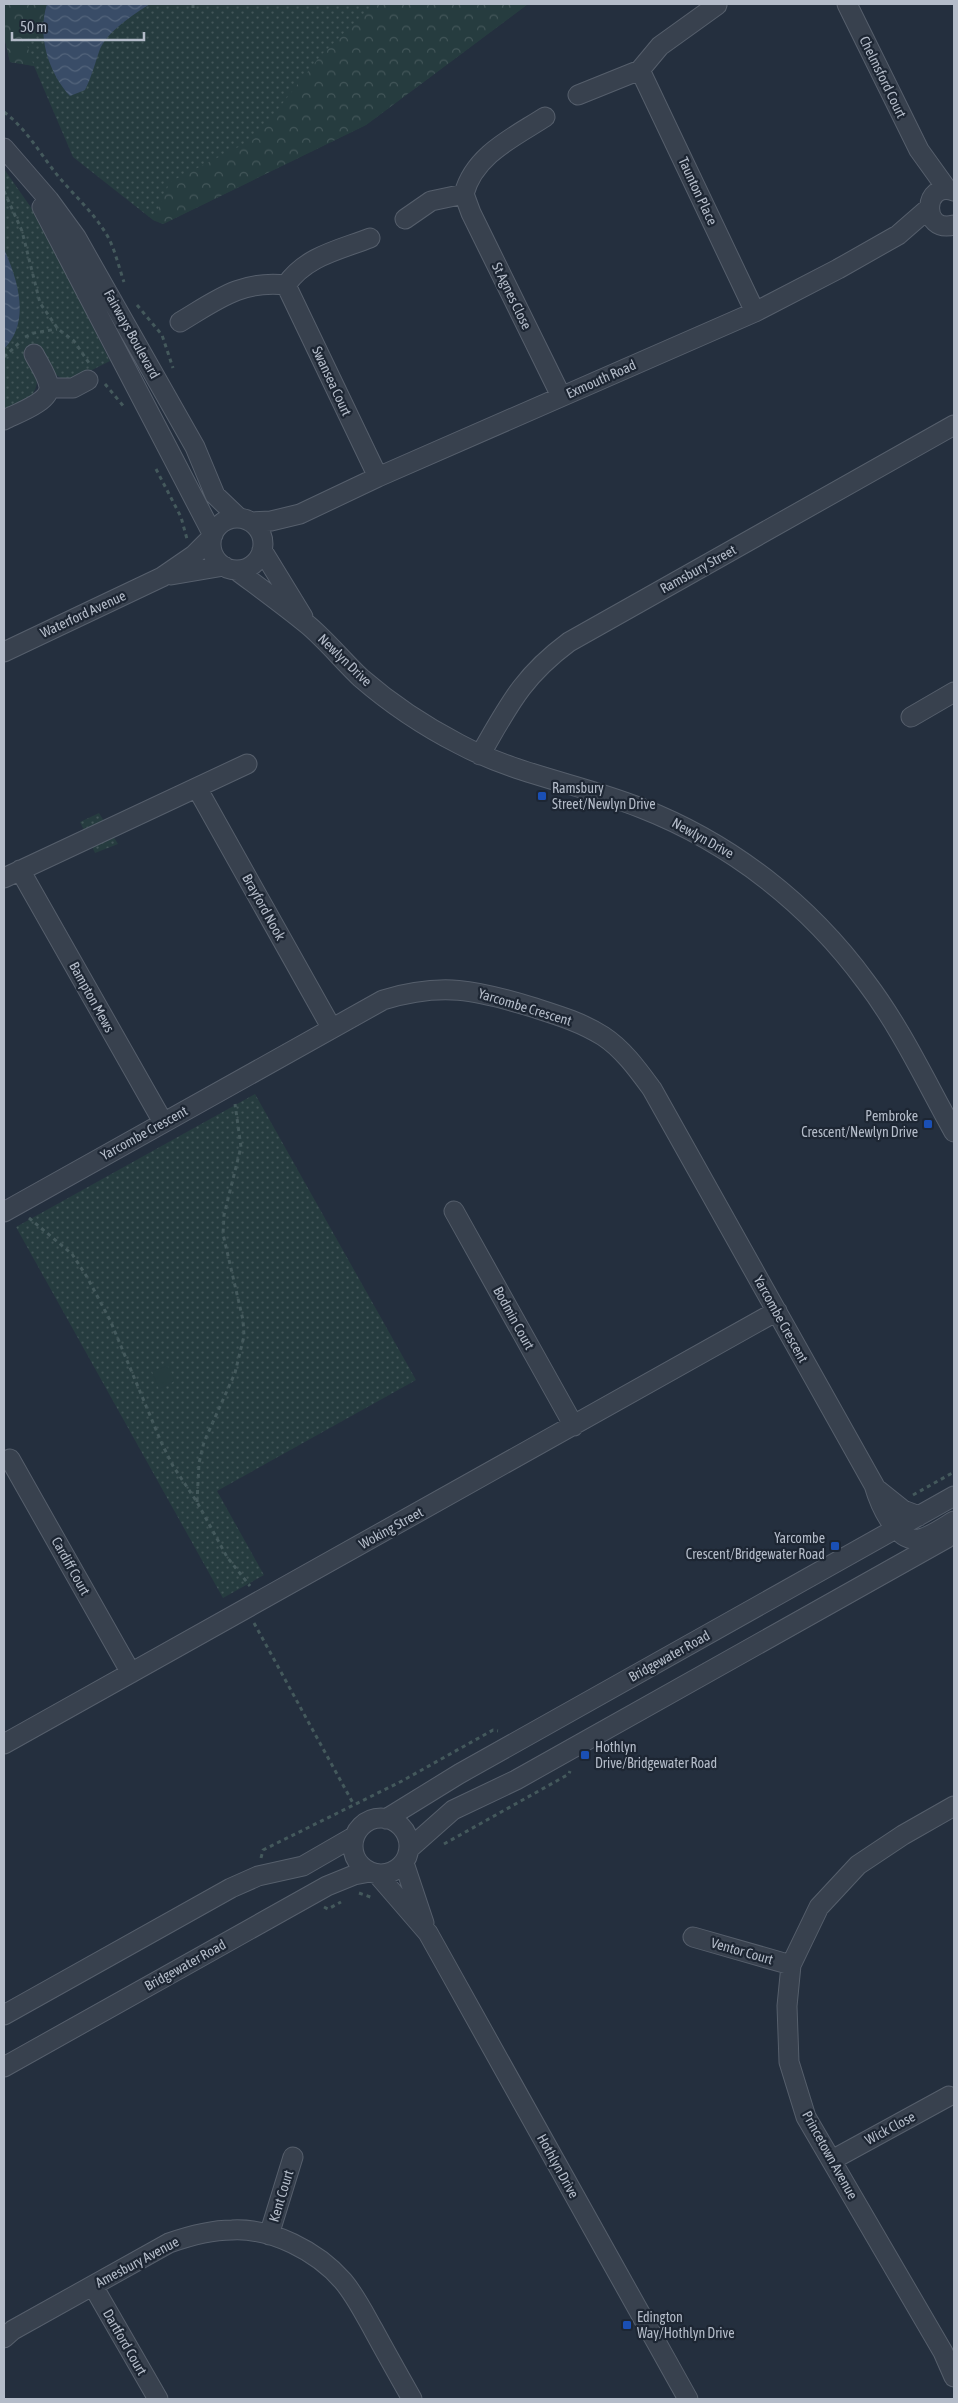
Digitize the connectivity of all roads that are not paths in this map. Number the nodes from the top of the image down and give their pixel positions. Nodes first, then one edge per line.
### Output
1 (847, 4) edge
2 (717, 6) dead end
3 (640, 70) junction
4 (578, 95) dead end
5 (545, 117) dead end
6 (8, 152) edge
7 (464, 194) junction
8 (944, 212) edge
9 (405, 219) dead end
10 (370, 238) dead end
11 (286, 285) junction
12 (755, 312) junction
13 (180, 322) dead end
14 (34, 354) dead end
15 (95, 380) road end
16 (49, 388) junction
17 (561, 396) junction
18 (4, 420) edge
19 (954, 425) edge
20 (378, 477) junction
21 (300, 514) junction
22 (245, 520) junction
23 (212, 536) junction
24 (262, 546) junction
25 (230, 568) junction
26 (162, 577) junction
27 (309, 626) junction
28 (4, 652) edge
29 (954, 692) edge
30 (911, 717) dead end
31 (480, 755) junction
32 (247, 764) dead end
33 (197, 788) junction
34 (12, 874) edge
35 (331, 1027) junction
36 (163, 1122) junction
37 (954, 1132) edge
38 (454, 1211) dead end
39 (4, 1212) edge
40 (777, 1311) junction
41 (574, 1426) junction
42 (10, 1459) dead end
43 (874, 1485) junction
44 (954, 1496) edge
45 (919, 1516) junction
46 (954, 1521) edge
47 (895, 1529) junction
48 (954, 1534) edge
49 (131, 1673) junction
50 (4, 1744) edge
51 (954, 1806) edge
52 (386, 1819) junction
53 (355, 1836) junction
54 (407, 1856) junction
55 (373, 1873) junction
56 (428, 1933) junction
57 (693, 1937) dead end
58 (791, 1964) junction
59 (4, 2015) edge
60 (4, 2067) edge
61 (949, 2096) dead end
62 (293, 2156) dead end
63 (832, 2160) junction
64 (269, 2235) junction
65 (93, 2286) junction
66 (4, 2338) edge
67 (949, 2349) edge
68 (954, 2377) edge
69 (158, 2399) edge
70 (412, 2399) edge
71 (688, 2399) edge

1 - 8 street, Chelmsford Court
2 - 3 street
3 - 4 street
3 - 12 street, Taunton Place
5 - 7 street
6 - 22 street, Fairways Boulevard
6 - 23 street, Fairways Boulevard
7 - 9 street
7 - 17 street, St Agnes Close
8 - 12 street, Exmouth Road
10 - 11 street
11 - 13 street
11 - 20 street, Swansea Court
12 - 17 street, Exmouth Road
14 - 16 street
15 - 16 street
16 - 18 street
17 - 20 street, Exmouth Road
19 - 31 street, Ramsbury Street
20 - 21 street, Exmouth Road
21 - 22 street, Exmouth Road
21 - 24 street, Exmouth Road
22 - 23 street
22 - 24 street
23 - 25 street
23 - 26 street, Waterford Avenue
24 - 25 street
24 - 27 street, Newlyn Drive
25 - 26 street, Waterford Avenue
25 - 27 street, Newlyn Drive
26 - 28 street, Waterford Avenue
27 - 31 street, Newlyn Drive
29 - 30 street
31 - 37 street, Newlyn Drive
32 - 33 street
33 - 34 street, Bampton Mews
33 - 35 street, Brayford Nook
34 - 36 street, Bampton Mews
35 - 36 street, Yarcombe Crescent
35 - 40 street, Yarcombe Crescent
36 - 39 street, Yarcombe Crescent
38 - 41 street, Bodmin Court
40 - 41 street, Woking Street
40 - 43 street, Yarcombe Crescent
41 - 49 street, Woking Street
42 - 49 street, Cardiff Court
43 - 45 street, Yarcombe Crescent
43 - 47 street, Yarcombe Crescent
44 - 45 street, Bridgewater Road
45 - 47 street, Bridgewater Road
46 - 47 street
47 - 52 street, Bridgewater Road
48 - 54 street
49 - 50 street, Woking Street
51 - 58 street, Princetown Avenue
52 - 53 street
52 - 54 street
53 - 55 street
53 - 59 street
54 - 55 street
54 - 56 street, Hothlyn Drive
55 - 56 street, Hothlyn Drive
55 - 60 street, Bridgewater Road
56 - 71 street, Hothlyn Drive
57 - 58 street, Ventor Court
58 - 63 street, Princetown Avenue
61 - 63 street, Wick Close
62 - 64 street, Kent Court
63 - 67 street, Princetown Avenue
64 - 65 street, Amesbury Avenue
64 - 70 street, Amesbury Avenue
65 - 66 street, Amesbury Avenue
65 - 69 street, Dartford Court
67 - 68 street, Princetown Avenue

